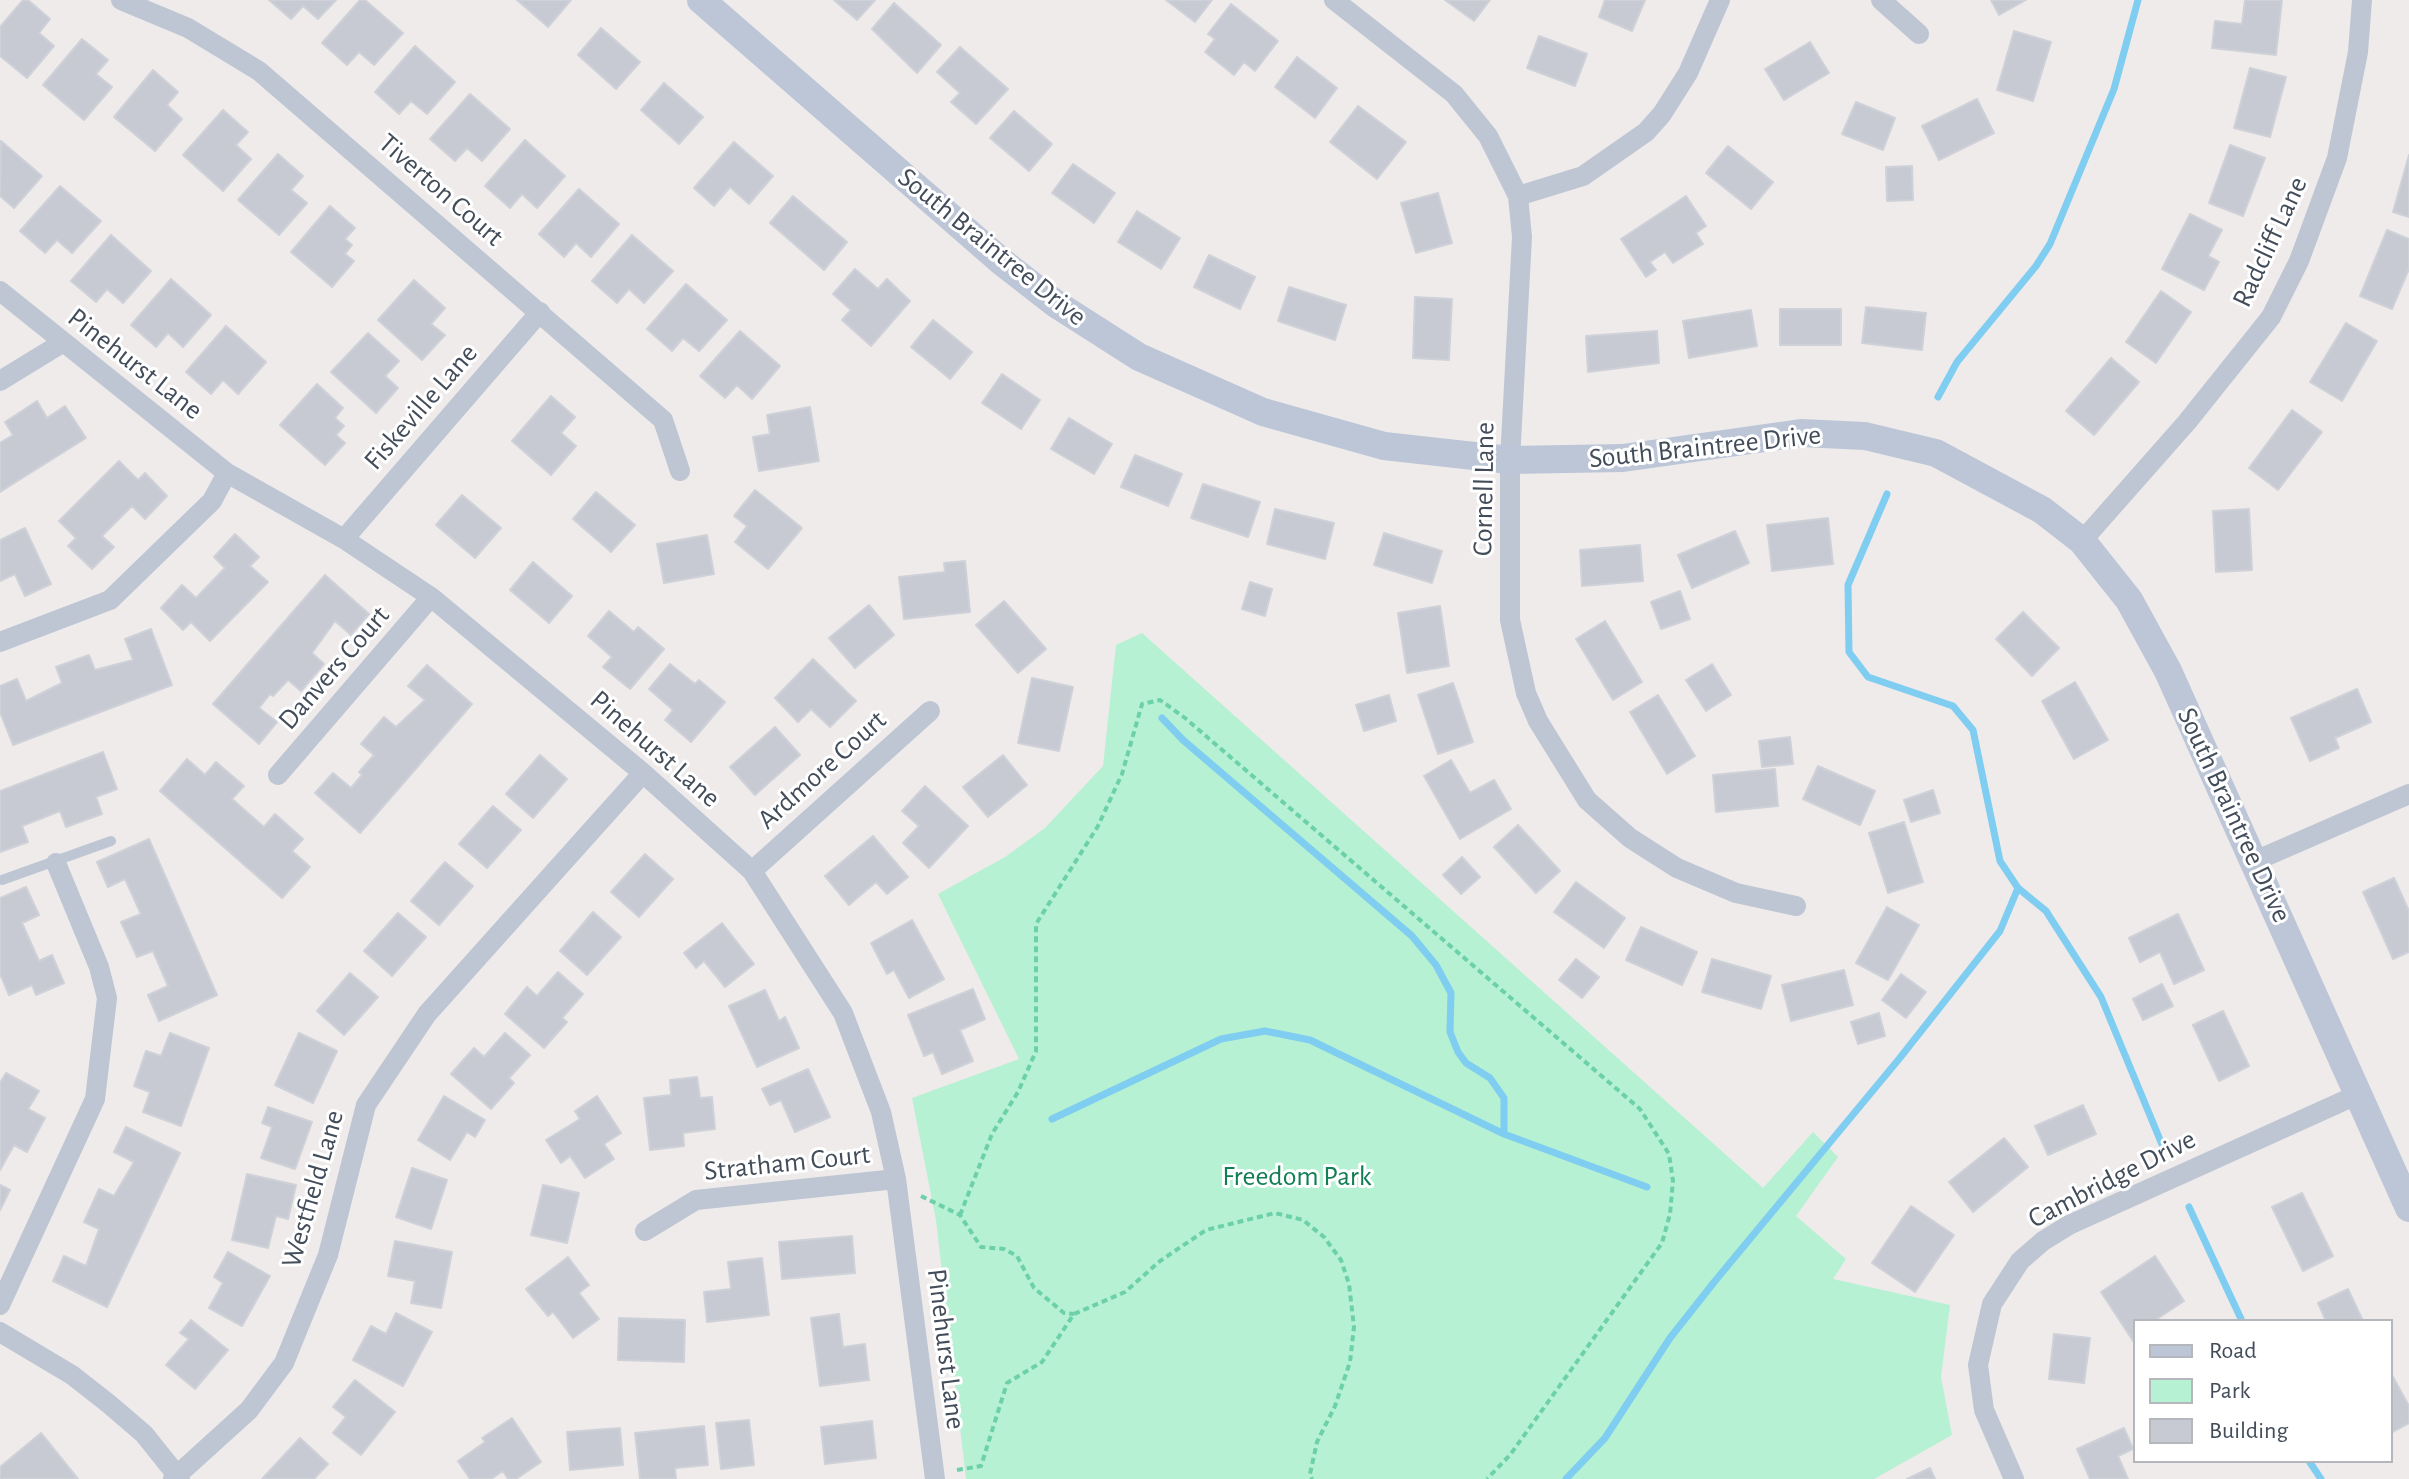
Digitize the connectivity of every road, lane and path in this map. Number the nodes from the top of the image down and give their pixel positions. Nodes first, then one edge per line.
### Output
1 (121, 0) edge
2 (701, 0) edge
3 (1334, 0) edge
4 (1720, 0) edge
5 (1881, 0) edge
6 (2362, 0) edge
7 (1919, 34) dead end
8 (1518, 196) junction
9 (0, 291) edge
10 (540, 312) junction
11 (62, 343) junction
12 (0, 381) edge
13 (1510, 460) junction
14 (680, 471) dead end
15 (227, 473) junction
16 (344, 539) junction
17 (2082, 541) junction
18 (431, 597) junction
19 (0, 642) edge
20 (930, 711) dead end
21 (643, 773) junction
22 (278, 775) dead end
23 (2409, 794) edge
24 (111, 841) dead end
25 (2255, 861) junction
26 (56, 863) junction
27 (752, 871) junction
28 (2, 880) edge
29 (1796, 906) dead end
30 (2359, 1094) junction
31 (896, 1179) junction
32 (921, 1196) dead end
33 (2409, 1208) edge
34 (960, 1215) junction
35 (645, 1231) dead end
36 (0, 1305) edge
37 (1074, 1314) junction
38 (0, 1332) edge
39 (956, 1470) dead end
40 (177, 1478) edge
41 (935, 1479) edge
42 (1312, 1479) edge
43 (1487, 1479) edge
44 (2014, 1479) edge

1 - 10 street, Tiverton Court
2 - 13 street, South Braintree Drive
3 - 8 street, Cornell Lane
4 - 8 street
5 - 7 street
6 - 17 street, Radcliff Lane
8 - 13 street, Cornell Lane
9 - 11 street, Pinehurst Lane
10 - 14 street, Tiverton Court
10 - 16 street, Fiskeville Lane
11 - 12 street
11 - 15 street, Pinehurst Lane
13 - 17 street, South Braintree Drive
13 - 29 street, Cornell Lane
15 - 16 street, Pinehurst Lane
15 - 19 street
16 - 18 street, Pinehurst Lane
17 - 25 street, South Braintree Drive
18 - 21 street, Pinehurst Lane
18 - 22 street, Danvers Court
20 - 27 street, Ardmore Court
21 - 27 street, Pinehurst Lane
21 - 40 street, Westfield Lane
23 - 25 street
24 - 26 lane
25 - 30 street, South Braintree Drive
26 - 28 lane
26 - 36 street
27 - 31 street, Pinehurst Lane
30 - 33 street, South Braintree Drive
30 - 44 street, Cambridge Drive
31 - 35 street, Stratham Court
31 - 41 street, Pinehurst Lane
32 - 34 path
34 - 37 path
34 - 43 path
37 - 39 path
37 - 42 path
38 - 40 street

